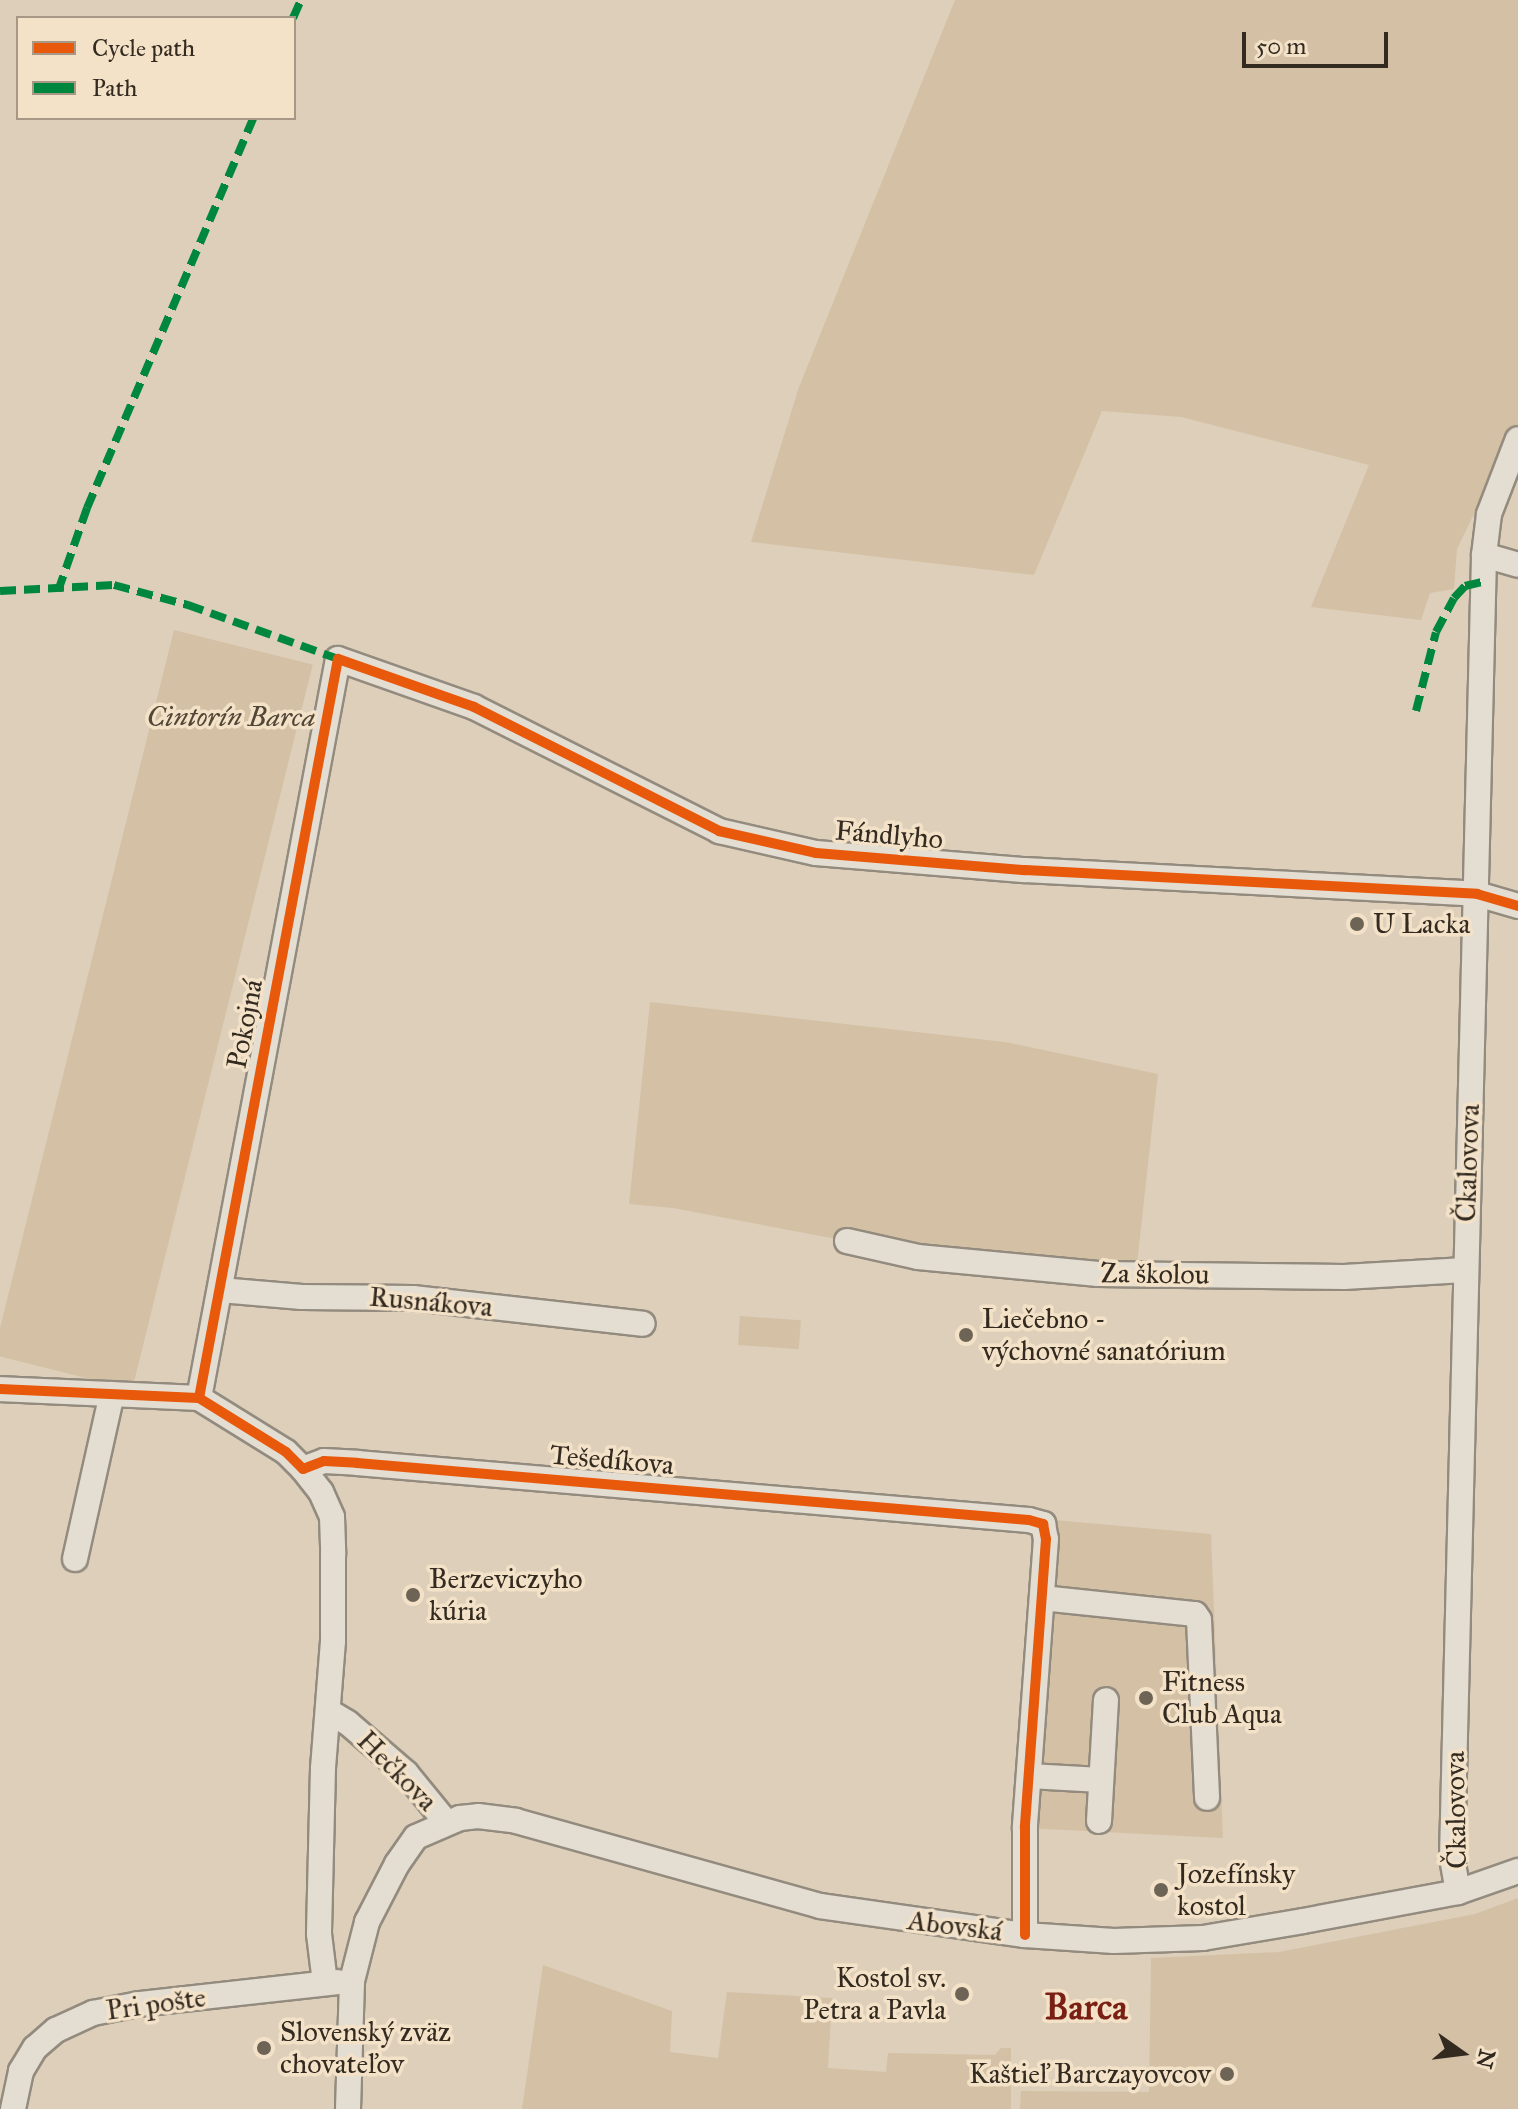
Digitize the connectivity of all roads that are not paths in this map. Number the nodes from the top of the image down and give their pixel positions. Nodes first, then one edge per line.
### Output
1 (1518, 439) edge
2 (1484, 555) junction
3 (1518, 565) edge
4 (338, 659) joint
5 (1477, 894) junction
6 (1518, 906) edge
7 (847, 1241) dead end
8 (1465, 1270) junction
9 (220, 1290) junction
10 (643, 1324) dead end
11 (0, 1389) edge
12 (112, 1394) junction
13 (199, 1398) junction
14 (303, 1469) junction
15 (75, 1559) dead end
16 (1042, 1598) junction
17 (1106, 1700) dead end
18 (328, 1711) junction
19 (1029, 1776) junction
20 (1101, 1780) junction
21 (1207, 1798) dead end
22 (1099, 1821) dead end
23 (446, 1822) junction
24 (1518, 1871) edge
25 (1458, 1892) junction
26 (1025, 1935) junction
27 (352, 1981) junction
28 (325, 1983) junction
29 (13, 2109) edge
30 (348, 2109) edge

1 - 2 street, Čkalovova
2 - 3 street
2 - 5 street, Čkalovova
4 - 5 street, Fándlyho
4 - 9 street, Pokojná
5 - 6 street, Fándlyho
5 - 8 street, Čkalovova
7 - 8 street, Za školou
8 - 25 street, Čkalovova
9 - 10 street, Rusnákova
9 - 13 street, Pokojná
11 - 12 street
12 - 13 street
12 - 15 street
13 - 14 street
14 - 16 street, Tešedíkova
14 - 18 street, Hečkova
16 - 19 street
16 - 21 street
17 - 20 street
18 - 23 street, Hečkova
18 - 28 street
19 - 20 street
19 - 26 street
20 - 22 street
23 - 26 street, Abovská
23 - 27 street, Hečkova
24 - 25 street, Abovská
25 - 26 street, Abovská
27 - 28 street, Pri pošte
27 - 30 street, Hečkova
28 - 29 street, Pri pošte

